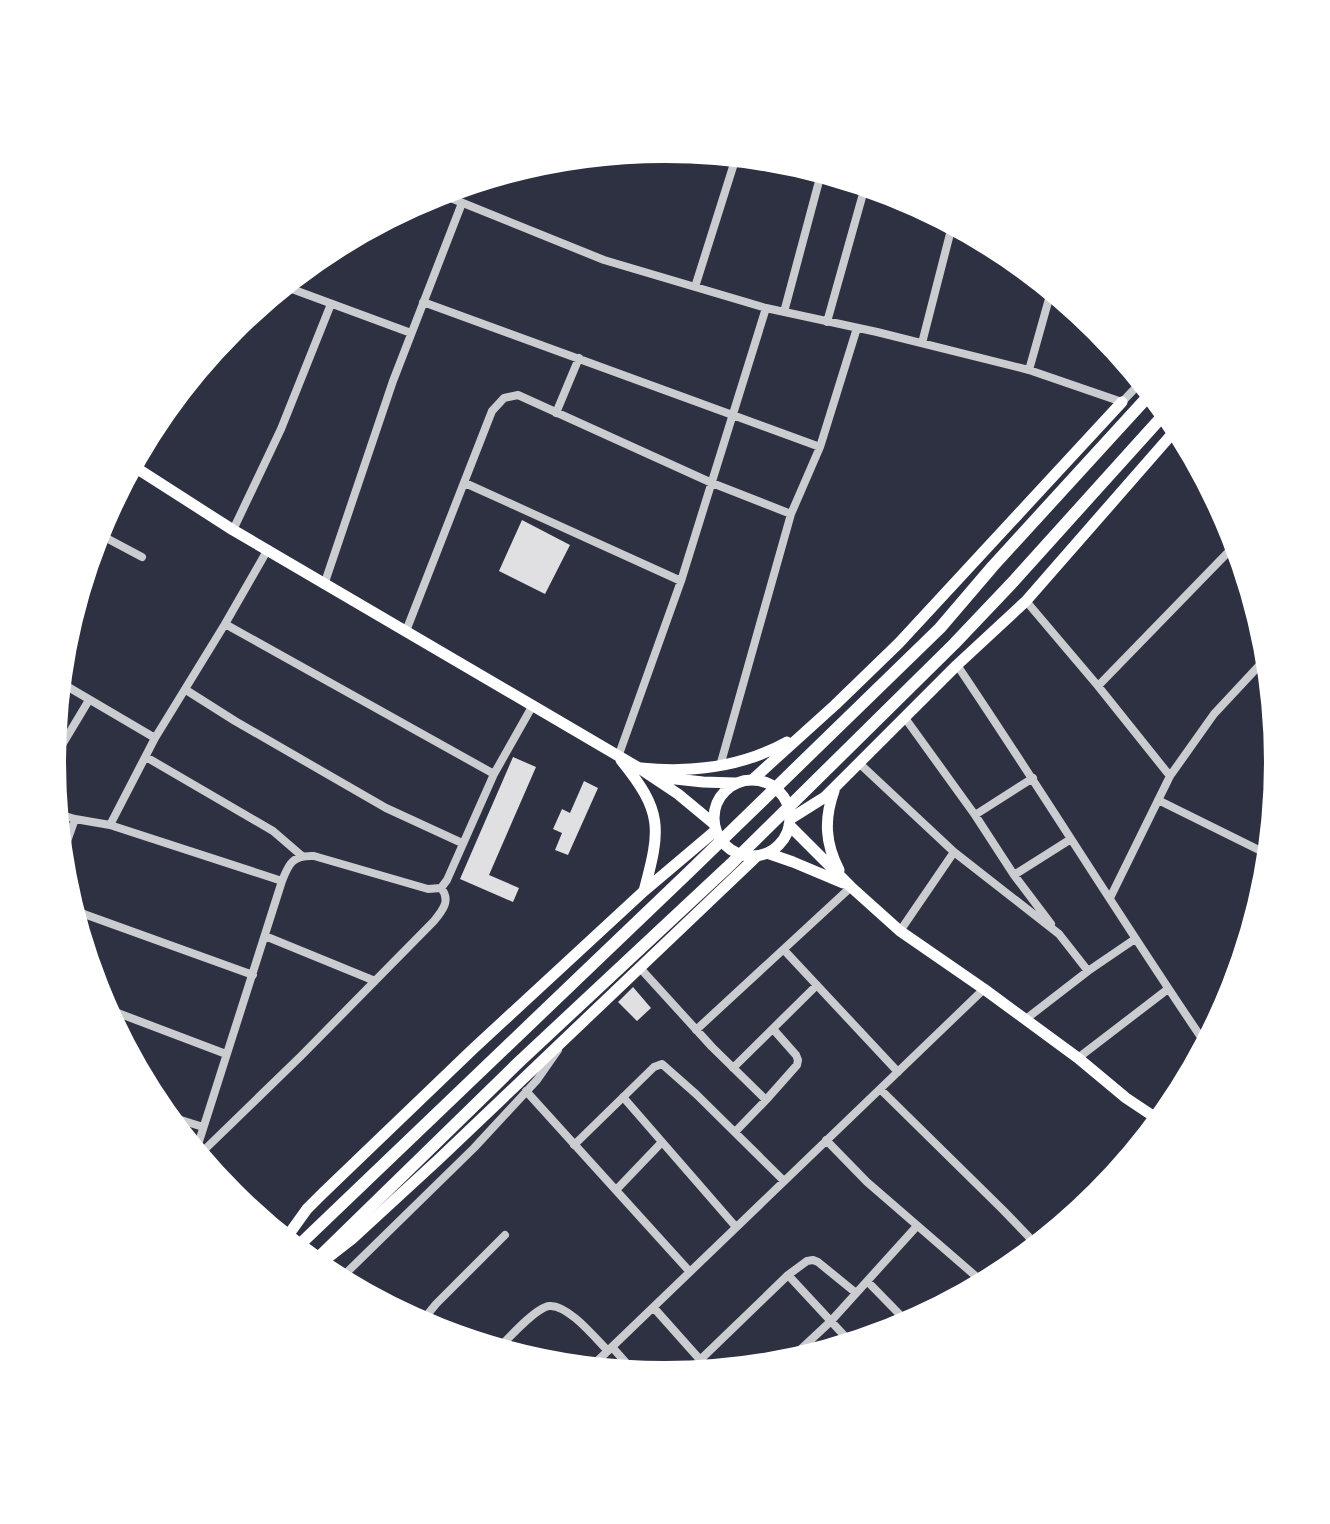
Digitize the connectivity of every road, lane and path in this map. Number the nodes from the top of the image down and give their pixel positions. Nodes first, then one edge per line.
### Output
1 (734, 165) edge
2 (819, 181) edge
3 (863, 195) edge
4 (454, 200) edge
5 (458, 201) junction
6 (950, 233) edge
7 (695, 287) junction
8 (293, 290) edge
9 (1049, 300) edge
10 (423, 302) junction
11 (331, 304) junction
12 (766, 308) junction
13 (784, 312) junction
14 (827, 322) junction
15 (857, 328) junction
16 (411, 333) junction
17 (922, 343) junction
18 (579, 358) junction
19 (1029, 370) junction
20 (1135, 388) edge
21 (1145, 400) edge
22 (1122, 402) junction
23 (556, 413) junction
24 (733, 416) junction
25 (1159, 420) edge
26 (1170, 436) edge
27 (820, 447) junction
28 (140, 470) edge
29 (465, 483) junction
30 (712, 483) junction
31 (791, 514) junction
32 (233, 530) junction
33 (107, 539) edge
34 (268, 549) junction
35 (1228, 553) edge
36 (142, 557) dead end
37 (681, 581) junction
38 (325, 582) junction
39 (1026, 601) junction
40 (225, 624) junction
41 (406, 631) junction
42 (957, 665) junction
43 (1258, 667) edge
44 (1098, 686) junction
45 (69, 688) edge
46 (186, 690) junction
47 (89, 700) junction
48 (533, 705) junction
49 (905, 718) junction
50 (801, 734) junction
51 (155, 738) junction
52 (65, 741) edge
53 (146, 757) junction
54 (618, 757) junction
55 (860, 764) junction
56 (720, 766) junction
57 (639, 768) junction
58 (494, 774) junction
59 (652, 776) junction
60 (1170, 776) junction
61 (1033, 778) junction
62 (752, 780) junction
63 (738, 783) junction
64 (835, 788) junction
65 (1158, 800) junction
66 (975, 815) junction
67 (67, 816) edge
68 (75, 819) junction
69 (790, 822) junction
70 (110, 825) junction
71 (714, 827) junction
72 (69, 837) edge
73 (1071, 839) junction
74 (462, 843) junction
75 (1259, 850) edge
76 (954, 852) junction
77 (762, 855) junction
78 (302, 856) junction
79 (1014, 875) junction
80 (282, 881) junction
81 (851, 887) junction
82 (441, 888) junction
83 (644, 891) junction
84 (1110, 898) junction
85 (83, 914) edge
86 (900, 931) junction
87 (1059, 934) junction
88 (265, 936) junction
89 (1135, 939) junction
90 (784, 950) junction
91 (640, 968) junction
92 (1088, 971) junction
93 (253, 975) junction
94 (375, 981) junction
95 (817, 985) junction
96 (984, 989) junction
97 (1168, 989) junction
98 (120, 1014) edge
99 (1026, 1019) junction
100 (773, 1029) junction
101 (696, 1030) junction
102 (1200, 1036) edge
103 (562, 1041) junction
104 (226, 1054) junction
105 (1078, 1058) junction
106 (733, 1068) junction
107 (898, 1072) junction
108 (881, 1090) junction
109 (526, 1091) junction
110 (623, 1097) junction
111 (766, 1100) junction
112 (1151, 1115) edge
113 (183, 1121) edge
114 (203, 1127) junction
115 (735, 1132) junction
116 (826, 1140) junction
117 (199, 1142) edge
118 (662, 1142) junction
119 (574, 1145) junction
120 (204, 1148) edge
121 (784, 1181) junction
122 (617, 1189) junction
123 (917, 1226) junction
124 (736, 1227) junction
125 (290, 1232) edge
126 (505, 1235) dead end
127 (1030, 1240) edge
128 (303, 1242) edge
129 (323, 1257) edge
130 (325, 1258) edge
131 (347, 1272) edge
132 (690, 1272) junction
133 (788, 1275) junction
134 (975, 1276) edge
135 (867, 1281) junction
136 (856, 1293) junction
137 (654, 1308) junction
138 (428, 1314) edge
139 (900, 1315) edge
140 (831, 1321) junction
141 (844, 1335) edge
142 (506, 1342) edge
143 (804, 1347) edge
144 (610, 1349) junction
145 (599, 1359) edge
146 (699, 1361) joint
147 (623, 1362) edge

1 - 7 street
2 - 13 street
3 - 14 street
4 - 5 street
5 - 7 street
5 - 10 street
6 - 17 street
7 - 12 street
8 - 11 street
9 - 19 street
10 - 16 street
10 - 18 street
11 - 16 street
11 - 32 street
12 - 13 street
12 - 24 street
13 - 14 street
14 - 15 street
15 - 17 street
15 - 27 street
16 - 38 street
17 - 19 street
18 - 23 street
18 - 24 street
19 - 22 street
20 - 22 street
21 - 128 highway
22 - 50 main road
23 - 29 street
23 - 30 street
24 - 27 street
24 - 30 street
25 - 129 highway
26 - 39 main road
27 - 31 street
28 - 32 main road
29 - 37 street
29 - 41 street
30 - 31 street
30 - 37 street
31 - 56 street
32 - 34 main road
33 - 36 street
34 - 38 main road
34 - 40 street
35 - 44 street
37 - 54 street
38 - 41 main road
39 - 42 main road
39 - 44 street
40 - 46 street
40 - 58 street
41 - 48 main road
42 - 49 main road
42 - 61 street
43 - 60 street
44 - 60 street
45 - 47 street
46 - 51 street
46 - 74 street
47 - 51 street
47 - 52 street
48 - 54 main road
48 - 58 street
49 - 55 main road
49 - 66 street
50 - 56 main road
50 - 62 main road
51 - 53 street
53 - 70 street
53 - 78 street
54 - 57 main road
54 - 83 main road
55 - 64 main road
55 - 76 street
56 - 57 main road
57 - 59 main road
58 - 74 street
59 - 63 main road
59 - 71 main road
60 - 65 street
61 - 66 street
61 - 73 street
62 - 63 main road
62 - 69 main road
63 - 71 main road
64 - 69 main road
64 - 81 main road
65 - 75 street
65 - 84 street
66 - 79 street
67 - 68 street
68 - 70 street
68 - 72 street
69 - 77 main road
69 - 81 main road
70 - 80 street
71 - 77 main road
71 - 83 main road
73 - 79 street
73 - 84 street
74 - 82 street
76 - 86 street
76 - 87 street
77 - 81 main road
77 - 91 main road
78 - 80 street
78 - 82 street
79 - 87 street
80 - 88 street
81 - 86 main road
81 - 90 street
82 - 94 street
83 - 125 main road
84 - 89 street
85 - 93 street
86 - 96 main road
87 - 92 street
88 - 93 street
88 - 94 street
89 - 92 street
89 - 97 street
90 - 95 street
90 - 101 street
91 - 101 street
91 - 103 main road
92 - 99 street
93 - 104 street
94 - 120 street
95 - 100 street
95 - 107 street
96 - 99 main road
96 - 107 street
97 - 102 street
97 - 105 street
98 - 104 street
99 - 105 main road
100 - 106 street
100 - 111 street
101 - 106 street
103 - 109 street
103 - 130 main road
104 - 114 street
105 - 112 main road
106 - 111 street
107 - 108 street
108 - 116 street
108 - 127 street
109 - 119 street
109 - 131 street
110 - 115 street
110 - 118 street
110 - 119 street
111 - 115 street
113 - 114 street
114 - 117 street
115 - 121 street
116 - 121 street
116 - 123 street
118 - 122 street
118 - 124 street
119 - 122 street
121 - 124 street
122 - 132 street
123 - 134 street
123 - 135 street
124 - 132 street
126 - 138 street
132 - 137 street
133 - 136 street
133 - 140 street
133 - 146 street
135 - 136 street
135 - 139 street
136 - 140 street
137 - 144 street
137 - 146 street
140 - 141 street
140 - 143 street
142 - 144 street
144 - 145 street
144 - 147 street

